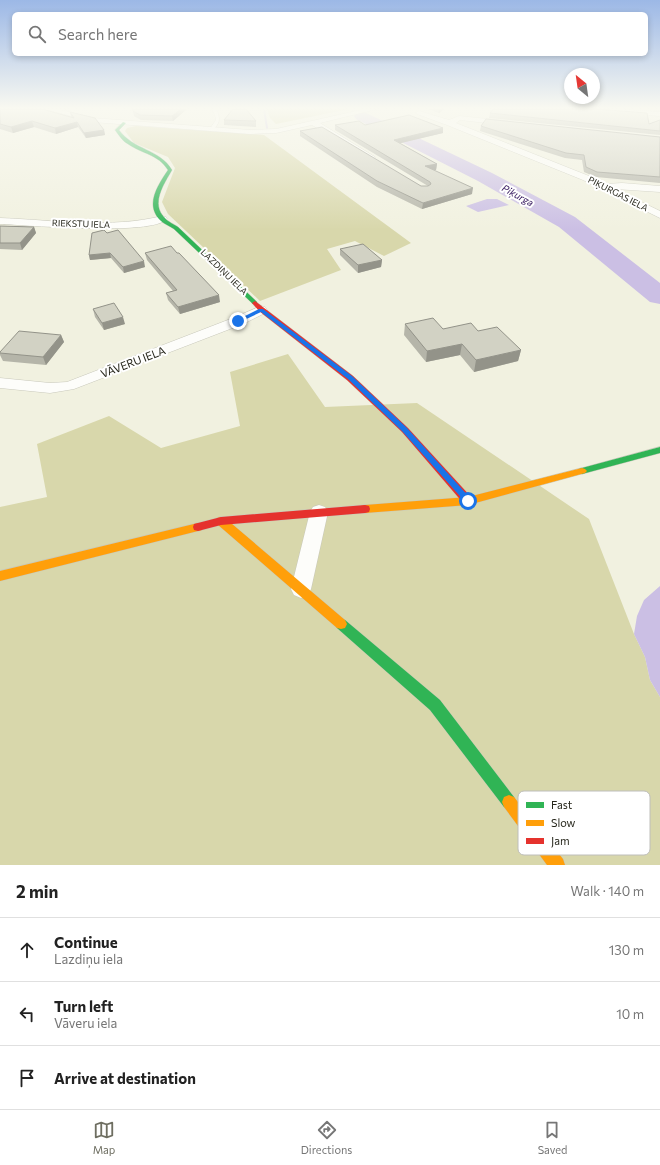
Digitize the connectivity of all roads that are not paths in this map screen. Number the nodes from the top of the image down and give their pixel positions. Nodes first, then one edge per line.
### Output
1 (142, 149) edge
2 (359, 149) edge
3 (515, 149) edge
4 (379, 161) edge
5 (605, 187) junction
6 (660, 189) edge
7 (660, 215) edge
8 (162, 219) junction
9 (0, 221) edge
10 (261, 310) junction
11 (0, 383) edge
12 (660, 450) edge
13 (468, 501) junction
14 (318, 512) junction
15 (221, 521) junction
16 (0, 576) edge
17 (301, 589) junction
18 (518, 814) edge
19 (549, 855) edge
20 (557, 865) edge

1 - 8 street
2 - 4 street
3 - 5 street, PIĶURGAS IELA
5 - 6 street
5 - 7 street, PIĶURGAS IELA
8 - 9 street, RIEKSTU IELA
8 - 10 street, LAZDIŅU IELA
10 - 11 street, VĀVERU IELA
10 - 13 street, LAZDIŅU IELA
12 - 13 street
13 - 14 street
14 - 15 street
14 - 17 street
15 - 16 street
15 - 17 street
17 - 18 street
19 - 20 street

